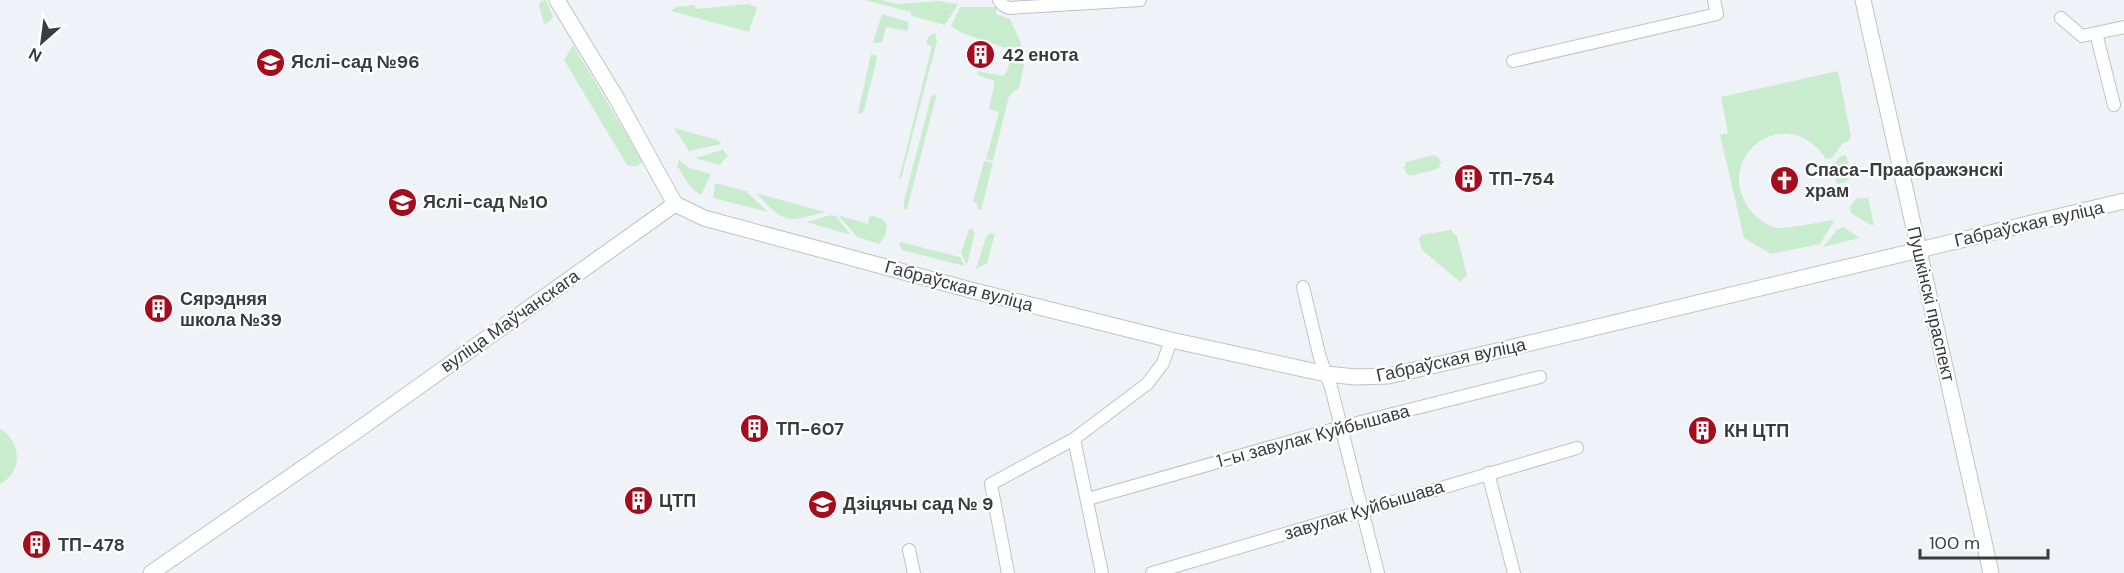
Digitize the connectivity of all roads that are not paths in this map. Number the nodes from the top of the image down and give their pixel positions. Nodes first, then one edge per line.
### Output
1 (557, 0) edge
2 (999, 0) edge
3 (1140, 0) edge
4 (1714, 0) edge
5 (1863, 0) edge
6 (2061, 18) dead end
7 (2124, 27) edge
8 (2096, 33) junction
9 (1513, 61) dead end
10 (2114, 105) dead end
11 (2124, 201) edge
12 (675, 204) junction
13 (1919, 250) junction
14 (1303, 287) dead end
15 (1171, 340) junction
16 (1326, 374) junction
17 (1540, 377) dead end
18 (1341, 427) junction
19 (1074, 439) junction
20 (1576, 448) dead end
21 (1488, 473) junction
22 (1088, 499) junction
23 (1362, 512) junction
24 (909, 550) dead end
25 (151, 573) edge
26 (914, 573) edge
27 (1008, 573) edge
28 (1102, 573) edge
29 (1152, 573) edge
30 (1378, 573) edge
31 (1514, 573) edge
32 (1991, 573) edge

1 - 12 main road
2 - 3 street
4 - 9 street
5 - 13 main road, Пушкінскі праспект
6 - 8 street
7 - 8 street
8 - 10 street
11 - 13 main road, Габраўская вуліца
12 - 15 main road, Габраўская вуліца
12 - 25 main road, вуліца Маўчанскага
13 - 16 main road, Габраўская вуліца
13 - 32 main road, Пушкінскі праспект
14 - 16 street
15 - 16 main road, Габраўская вуліца
15 - 19 street
16 - 18 street
17 - 18 street, 1-ы завулак Куйбышава
18 - 22 street, 1-ы завулак Куйбышава
18 - 23 street
19 - 22 street
19 - 27 street
20 - 21 street, завулак Куйбышава
21 - 23 street, завулак Куйбышава
21 - 31 street
22 - 28 street
23 - 29 street, завулак Куйбышава
23 - 30 street
24 - 26 street

